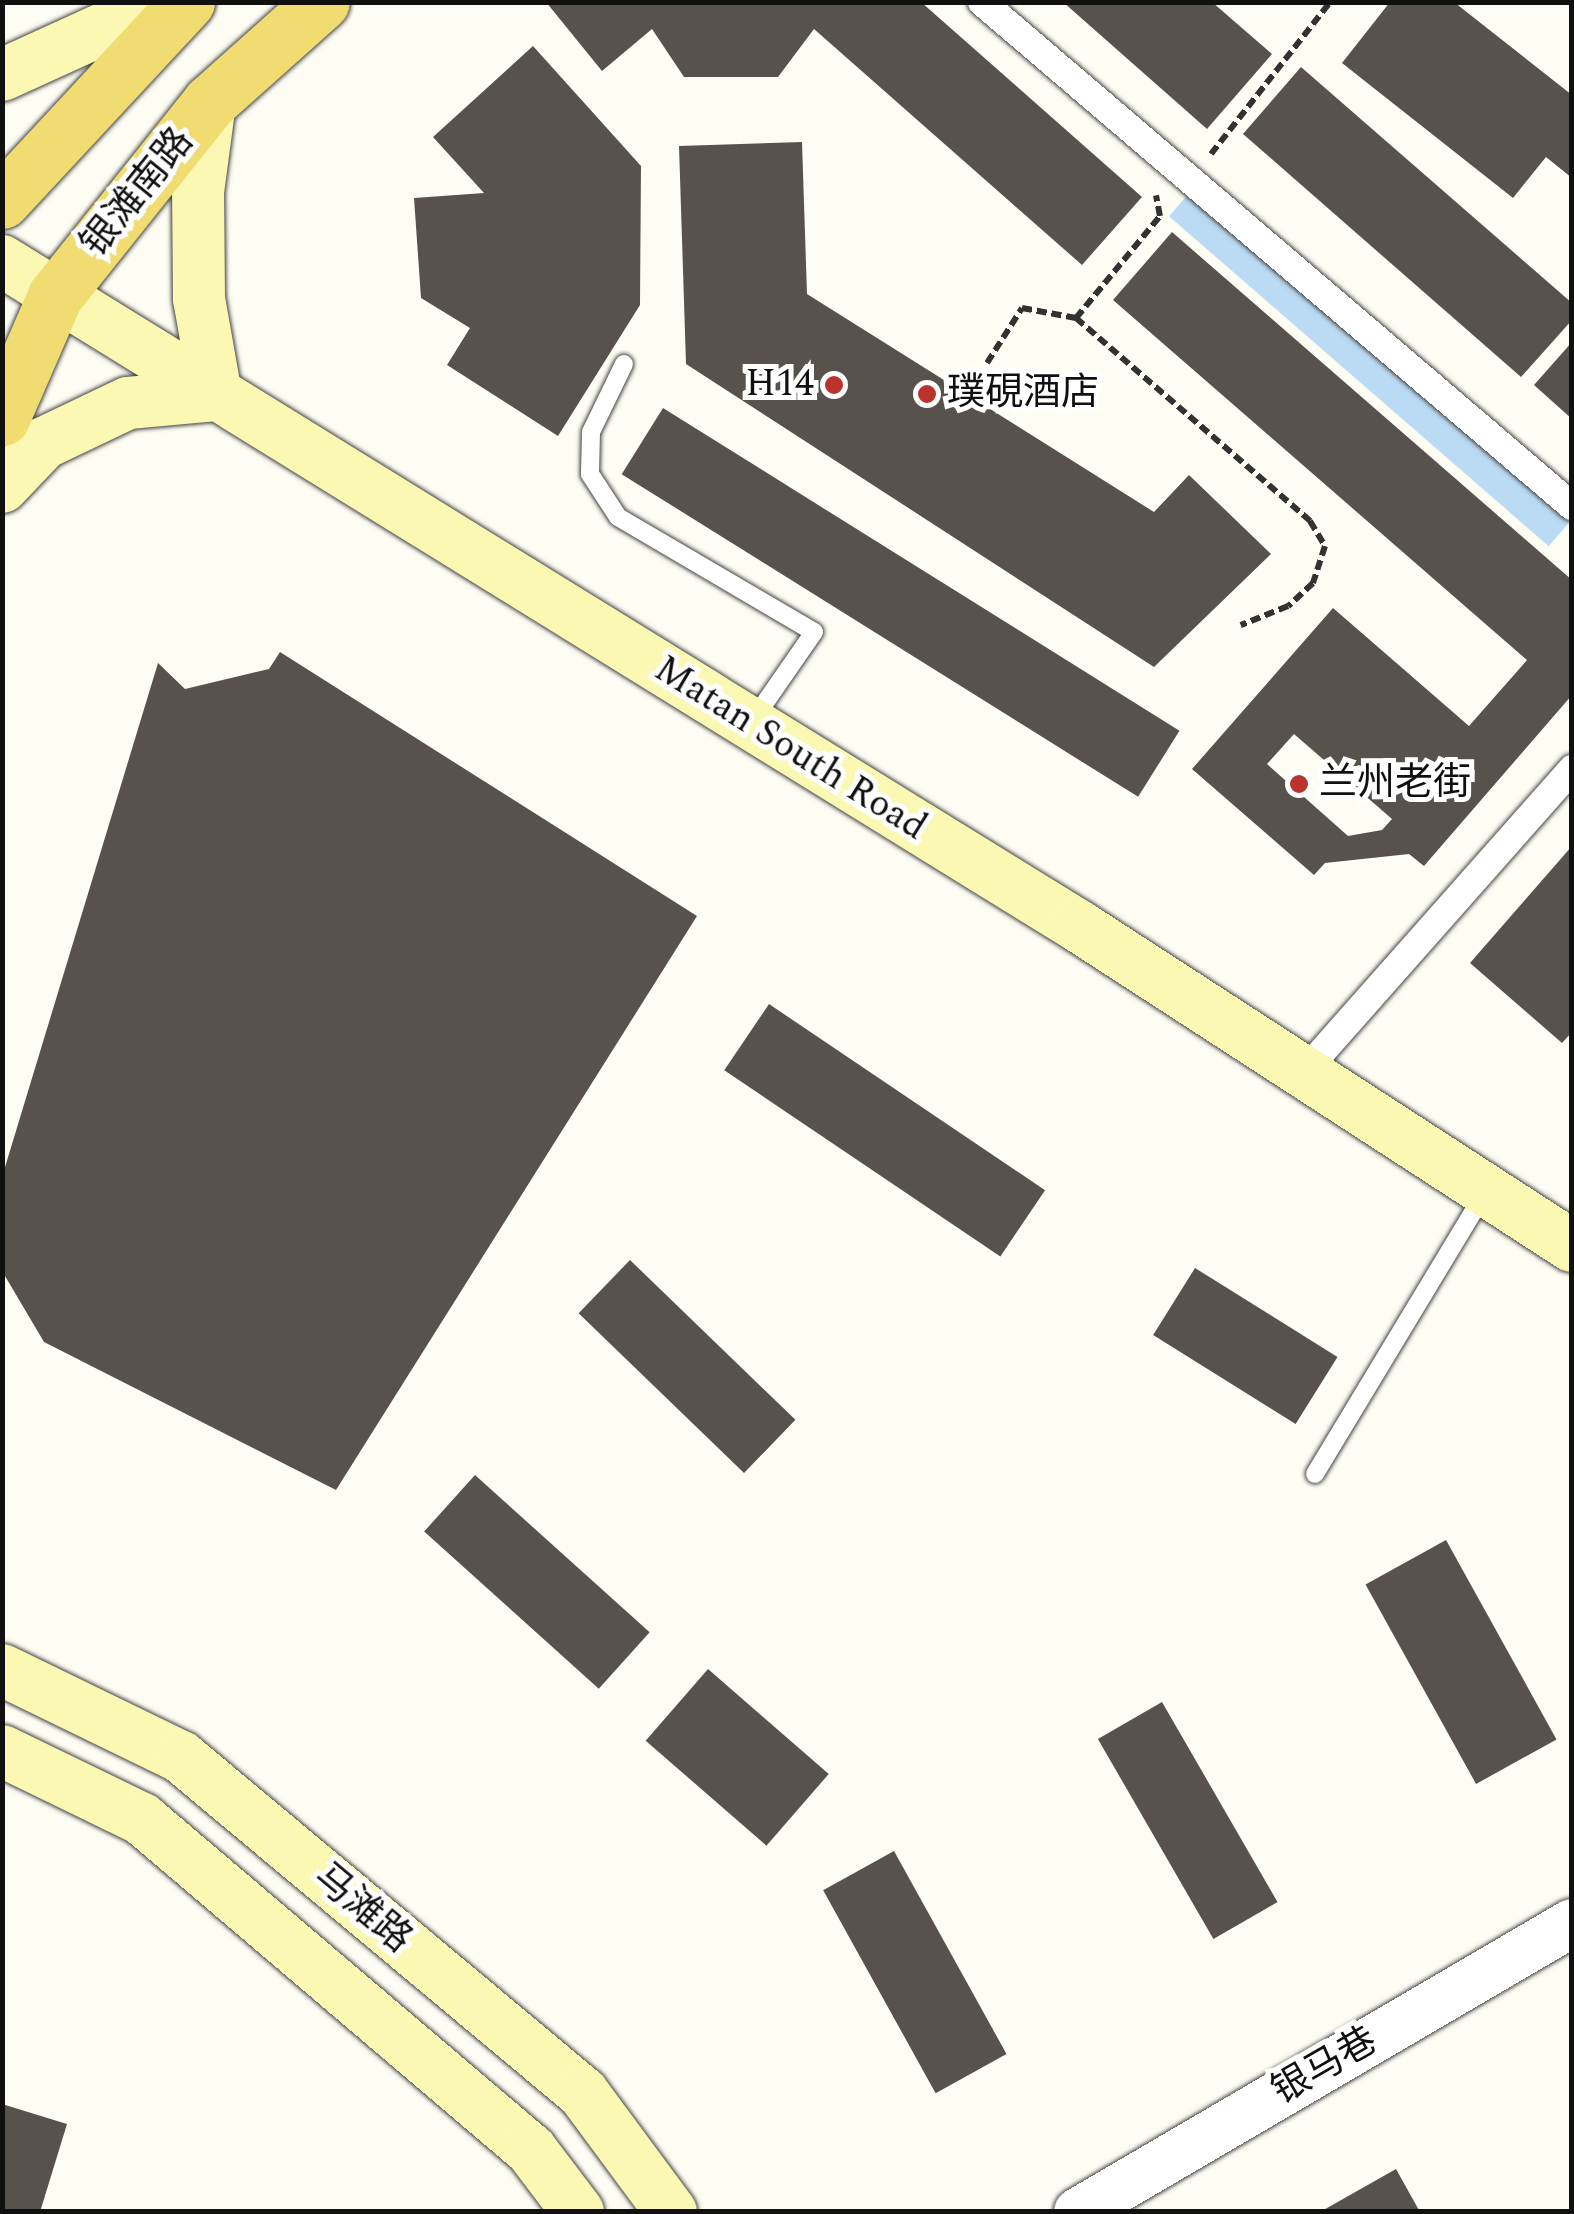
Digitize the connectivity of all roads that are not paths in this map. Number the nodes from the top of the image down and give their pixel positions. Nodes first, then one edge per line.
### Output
1 (162, 2) edge
2 (187, 2) edge
3 (322, 2) edge
4 (982, 2) edge
5 (2, 75) edge
6 (210, 102) junction
7 (2, 200) edge
8 (2, 261) edge
9 (55, 296) junction
10 (624, 364) dead end
11 (216, 395) junction
12 (2, 418) edge
13 (2, 487) edge
14 (1572, 506) edge
15 (750, 724) junction
16 (1572, 768) edge
17 (1304, 1072) junction
18 (1487, 1190) junction
19 (1572, 1246) edge
20 (1314, 1474) dead end
21 (2, 1670) edge
22 (2, 1751) edge
23 (1572, 1922) edge
24 (578, 2212) edge
25 (671, 2212) edge
26 (1078, 2212) edge

1 - 5 main road
2 - 7 main road
3 - 6 main road, 银滩南路
4 - 14 street
6 - 9 main road, 银滩南路
6 - 11 main road
8 - 9 main road, Matan South Road
9 - 11 main road, Matan South Road
9 - 12 main road, 银滩南路
10 - 15 lane
11 - 13 main road
11 - 15 main road, Matan South Road
15 - 17 main road, Matan South Road
16 - 17 street
17 - 18 main road, Matan South Road
18 - 19 main road, Matan South Road
18 - 20 lane
21 - 25 main road, 马滩路
22 - 24 main road, 马滩路
23 - 26 street, 银马巷

